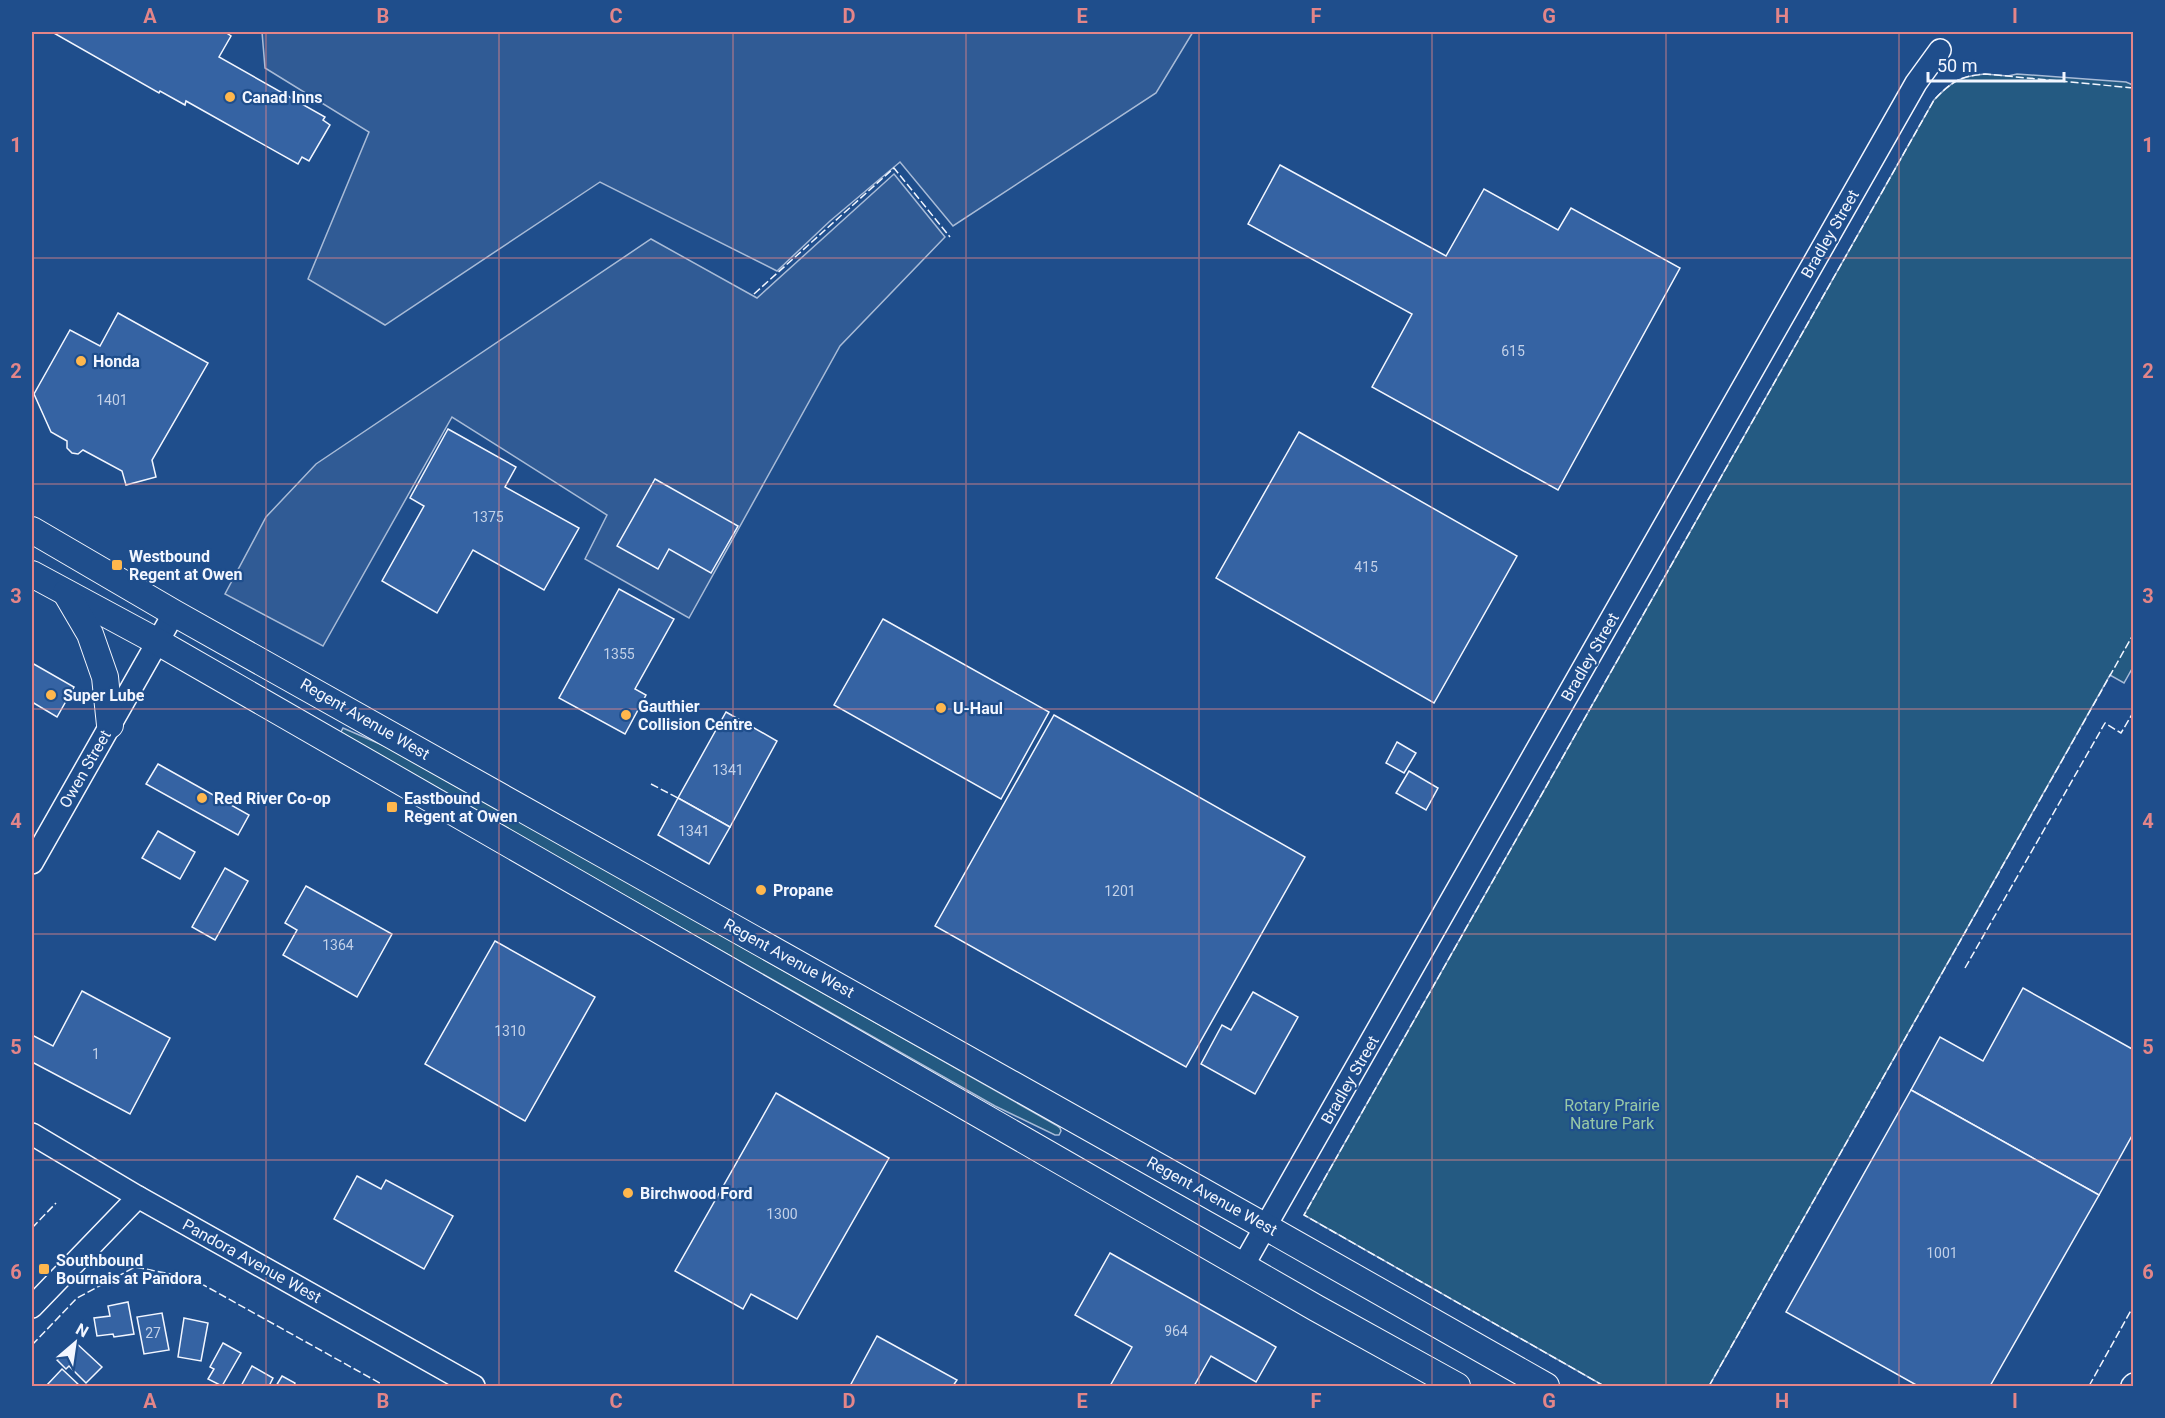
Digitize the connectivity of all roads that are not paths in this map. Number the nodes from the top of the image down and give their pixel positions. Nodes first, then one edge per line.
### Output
1 (1940, 50) dead end
2 (32, 530) edge
3 (32, 574) edge
4 (66, 592) junction
5 (174, 613) junction
6 (158, 642) junction
7 (110, 725) junction
8 (32, 863) edge
9 (32, 1134) edge
10 (138, 1197) junction
11 (1266, 1227) junction
12 (1243, 1266) junction
13 (32, 1307) edge
14 (474, 1386) edge
15 (1457, 1386) edge
16 (1546, 1386) edge

1 - 11 street, Bradley Street
2 - 5 main road, Regent Avenue West
3 - 4 main road
4 - 6 main road
4 - 7 main road
5 - 6 street, Owen Street
5 - 11 main road, Regent Avenue West
6 - 7 street, Owen Street
6 - 12 main road
7 - 8 street, Owen Street
9 - 10 street, Pandora Avenue West
10 - 13 street
10 - 14 street, Pandora Avenue West
11 - 12 street, Bradley Street
11 - 16 main road, Regent Avenue West
12 - 15 main road

